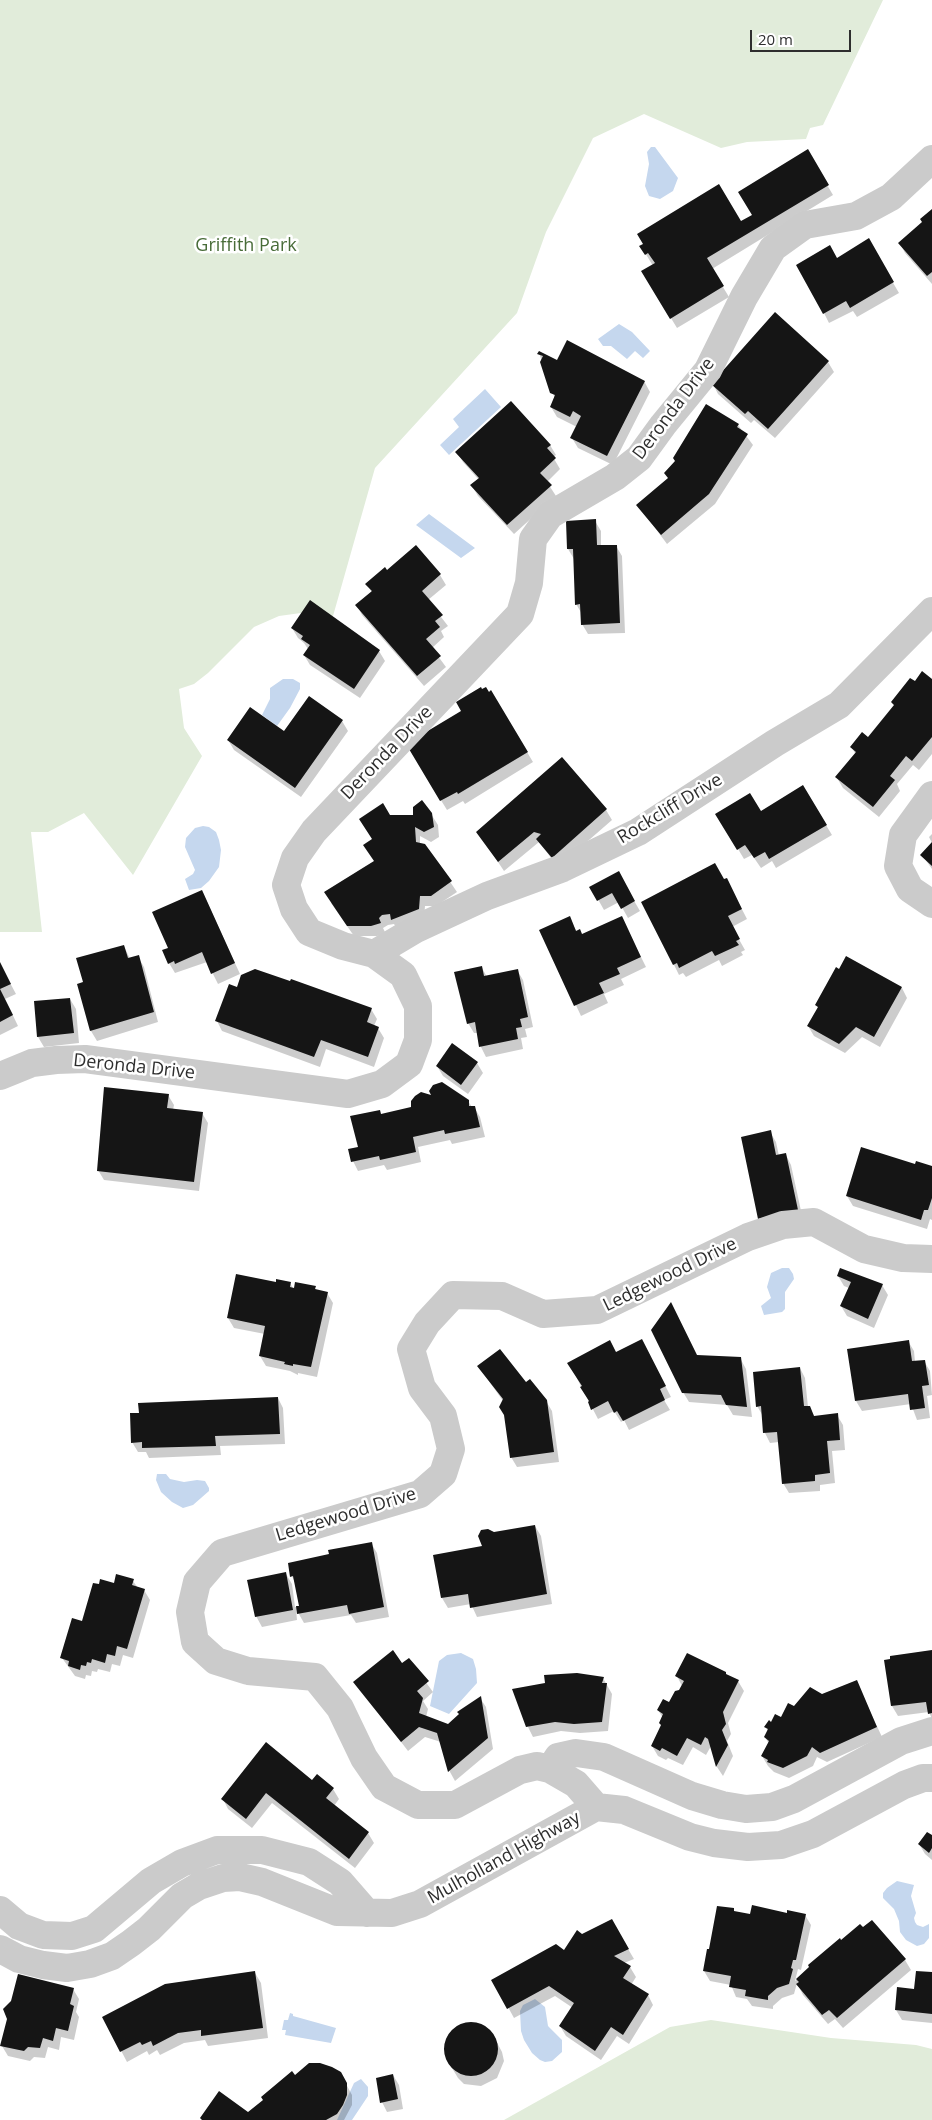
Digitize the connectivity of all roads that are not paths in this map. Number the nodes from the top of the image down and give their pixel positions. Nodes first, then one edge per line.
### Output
1 (932, 159) edge
2 (932, 611) edge
3 (932, 795) edge
4 (932, 904) edge
5 (374, 954) junction
6 (0, 1076) edge
7 (932, 1260) edge
8 (932, 1731) edge
9 (550, 1769) junction
10 (932, 1778) edge
11 (658, 1780) junction
12 (596, 1807) junction
13 (639, 1816) junction
14 (0, 1910) edge
15 (368, 1913) junction
16 (0, 1949) edge

1 - 5 street, Deronda Drive
2 - 5 street, Rockcliff Drive
3 - 4 street
5 - 6 street, Deronda Drive
7 - 9 street, Ledgewood Drive
8 - 11 street
9 - 11 street
9 - 12 street, Ledgewood Drive
10 - 13 street, Mulholland Highway
11 - 13 street
12 - 13 street, Mulholland Highway
12 - 15 street, Mulholland Highway
14 - 15 street
15 - 16 street, Mulholland Highway

